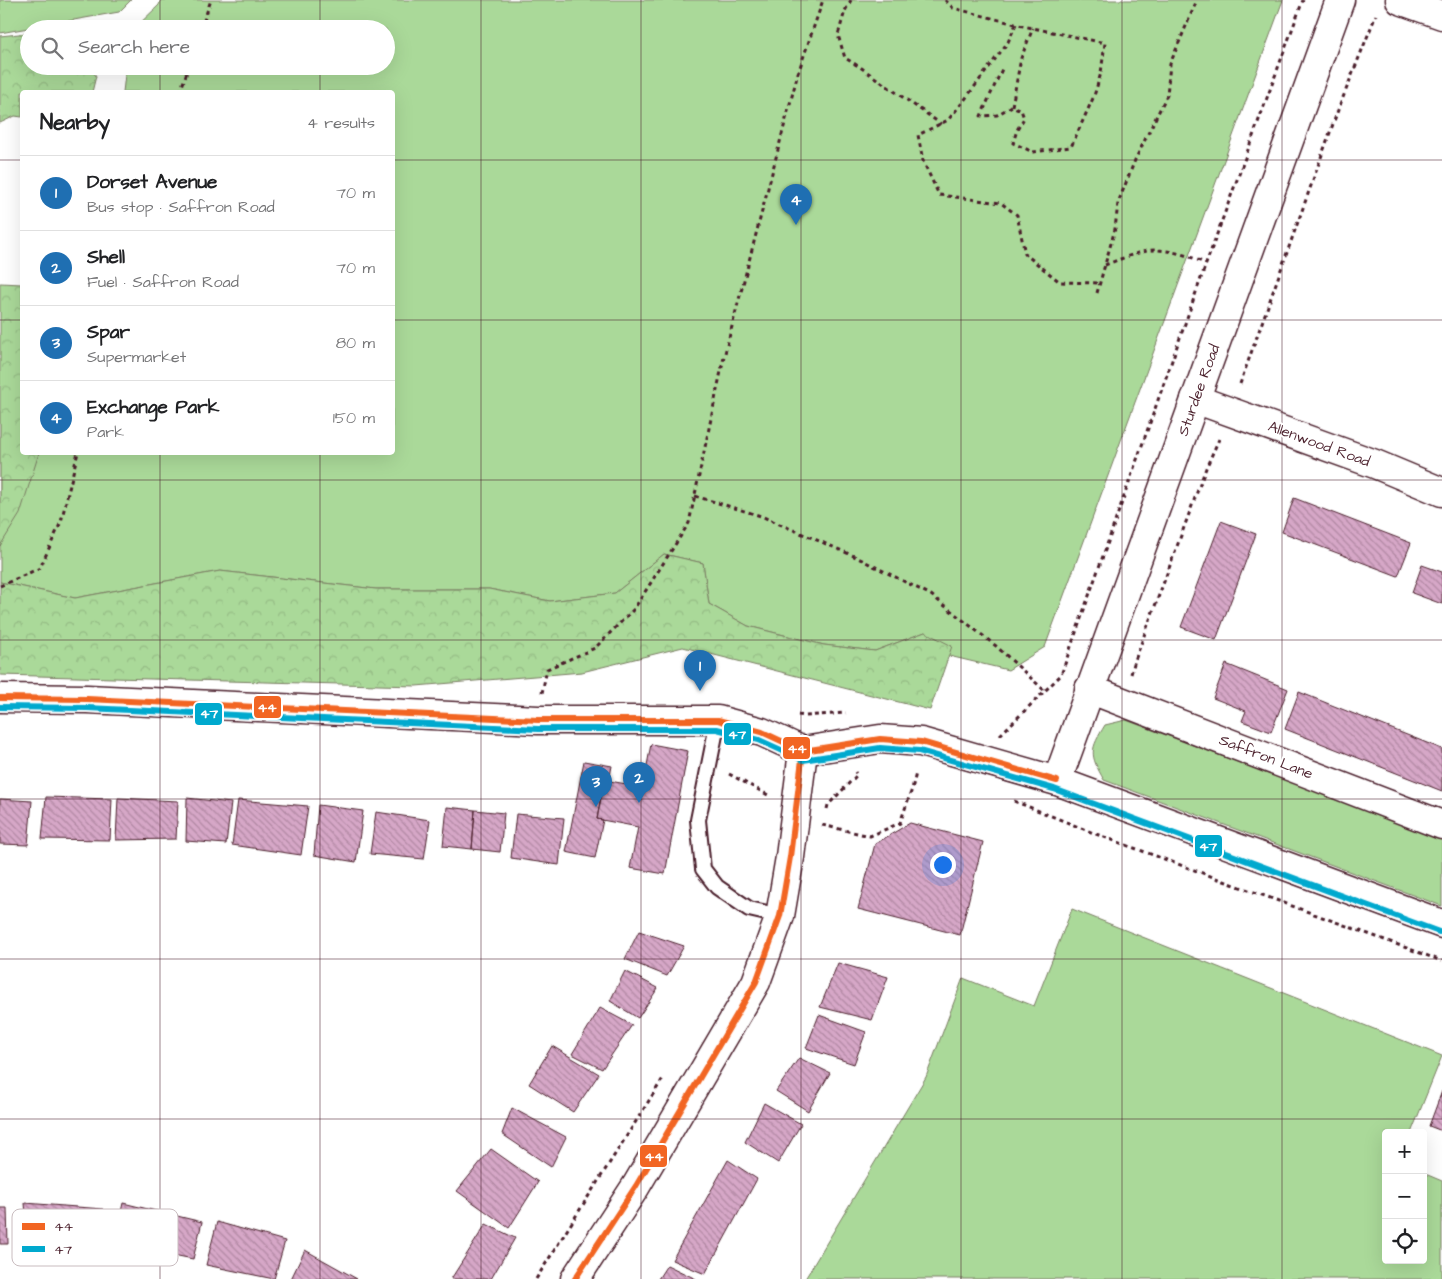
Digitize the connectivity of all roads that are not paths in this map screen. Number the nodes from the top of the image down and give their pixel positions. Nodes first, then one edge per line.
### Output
1 (1340, 0) edge
2 (1389, 5) edge
3 (1442, 16) edge
4 (1195, 399) junction
5 (1442, 492) edge
6 (1090, 689) junction
7 (0, 698) edge
8 (718, 720) junction
9 (803, 751) junction
10 (1057, 781) junction
11 (1442, 826) edge
12 (780, 916) junction
13 (1442, 924) edge
14 (575, 1279) edge

1 - 4 street, Sturdee Road
2 - 3 street
4 - 5 street, Allenwood Road
4 - 6 street, Sturdee Road
6 - 10 street, Sturdee Road
6 - 11 street, Saffron Lane
7 - 8 street
8 - 9 street
8 - 12 lane
9 - 10 street
9 - 12 street
10 - 13 street
12 - 14 street

